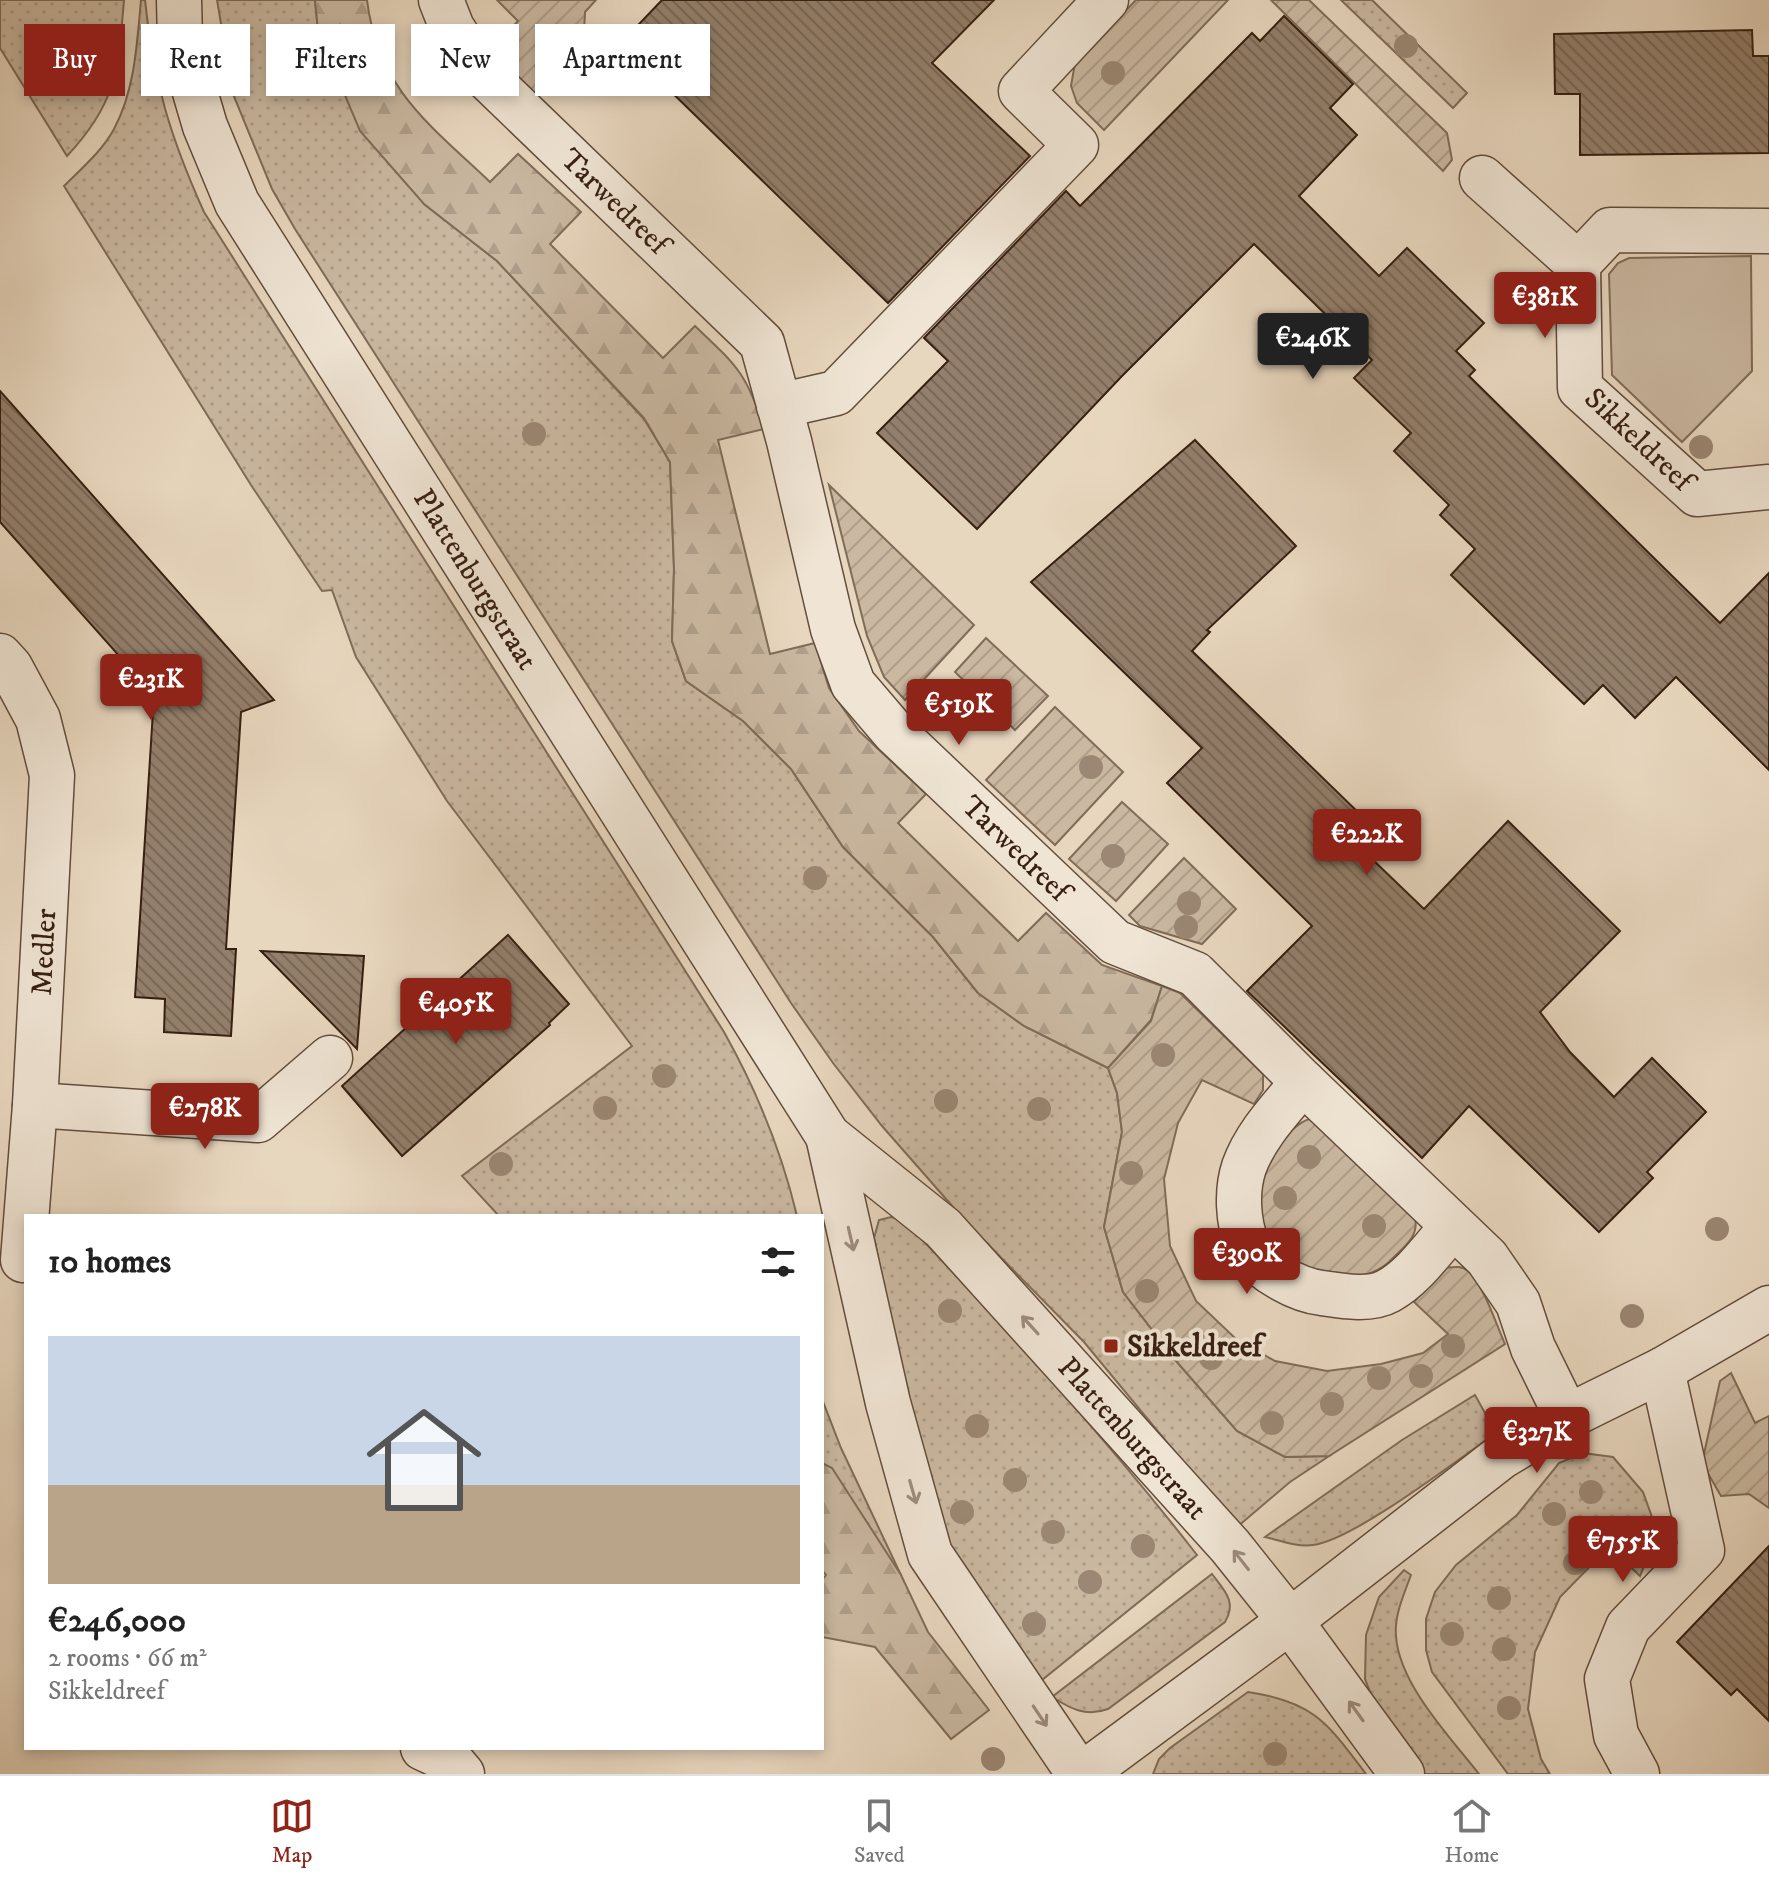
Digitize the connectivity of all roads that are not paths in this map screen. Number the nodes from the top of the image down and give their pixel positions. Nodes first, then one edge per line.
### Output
1 (179, 0) edge
2 (441, 0) edge
3 (1106, 0) edge
4 (1482, 178) dead end
5 (1769, 231) edge
6 (1578, 264) junction
7 (779, 406) junction
8 (1769, 487) edge
9 (0, 656) edge
10 (330, 1058) dead end
11 (1303, 1082) junction
12 (35, 1105) junction
13 (828, 1136) junction
14 (1453, 1226) junction
15 (16, 1262) edge
16 (1769, 1308) edge
17 (1662, 1370) junction
18 (1567, 1417) junction
19 (1290, 1621) junction
20 (427, 1750) edge
21 (462, 1774) edge
22 (1081, 1774) edge
23 (1402, 1774) edge
24 (1637, 1774) edge

1 - 13 street, Plattenburgstraat
2 - 7 street, Tarwedreef
3 - 7 street
4 - 6 street
5 - 6 street
6 - 8 street, Sikkeldreef
7 - 11 street, Tarwedreef
9 - 12 street, Medler
10 - 12 street
11 - 14 street, Tarwedreef
11 - 14 street
12 - 15 street, Medler
19 -> 13 street, Plattenburgstraat
13 -> 22 street, Plattenburgstraat
14 - 18 street, Tarwedreef
16 - 17 street
17 - 18 street
17 - 24 street
18 - 19 street
19 - 22 street
23 -> 19 street, Plattenburgstraat
20 - 21 street

